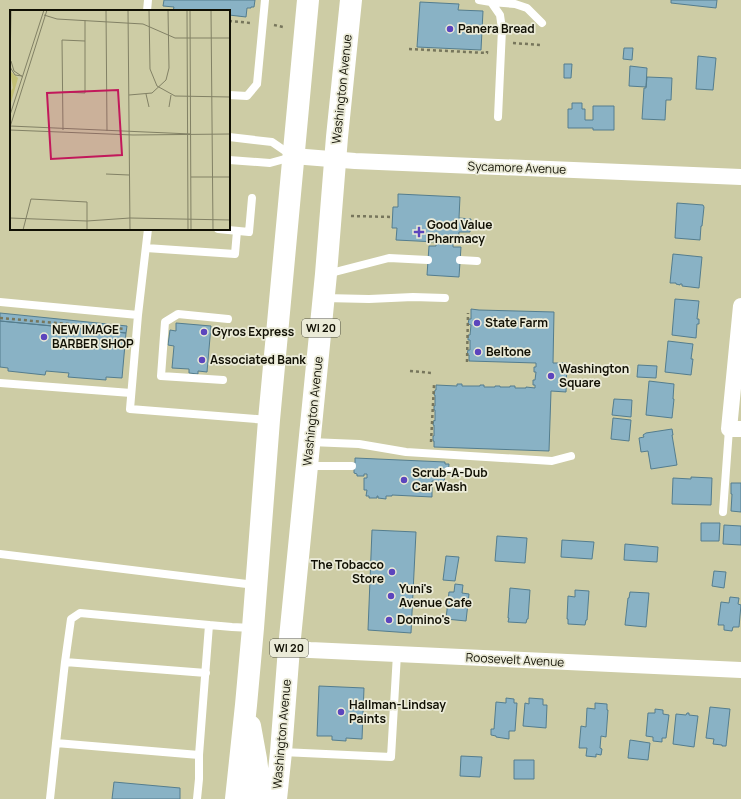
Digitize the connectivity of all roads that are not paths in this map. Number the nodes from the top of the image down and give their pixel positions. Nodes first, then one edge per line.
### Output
1 (148, 0) edge
2 (265, 0) edge
3 (308, 0) edge
4 (351, 0) edge
5 (479, 0) edge
6 (491, 2) junction
7 (147, 10) edge
8 (542, 23) dead end
9 (230, 95) edge
10 (498, 117) dead end
11 (230, 137) edge
12 (293, 156) junction
13 (230, 160) edge
14 (335, 160) junction
15 (741, 177) edge
16 (252, 198) dead end
17 (148, 230) edge
18 (228, 230) edge
19 (237, 231) junction
20 (146, 248) junction
21 (428, 260) dead end
22 (460, 260) dead end
23 (477, 261) dead end
24 (326, 274) junction
25 (324, 298) junction
26 (445, 298) dead end
27 (0, 302) edge
28 (741, 306) edge
29 (138, 315) junction
30 (228, 319) dead end
31 (222, 380) dead end
32 (0, 383) edge
33 (131, 393) junction
34 (269, 420) junction
35 (735, 429) edge
36 (309, 442) junction
37 (570, 456) dead end
38 (307, 466) junction
39 (352, 466) dead end
40 (448, 471) dead end
41 (468, 472) dead end
42 (723, 512) dead end
43 (0, 554) edge
44 (256, 585) junction
45 (209, 625) junction
46 (253, 628) junction
47 (289, 648) junction
48 (397, 654) junction
49 (65, 662) junction
50 (741, 670) edge
51 (206, 672) junction
52 (246, 705) junction
53 (56, 743) junction
54 (281, 752) junction
55 (199, 755) junction
56 (50, 799) edge
57 (198, 799) edge
58 (236, 799) edge
59 (257, 799) edge
60 (276, 799) edge

1 - 7 lane
2 - 9 lane
3 - 12 main road
4 - 14 main road, Washington Avenue / WI 20
5 - 6 lane
6 - 8 lane
6 - 10 lane
11 - 12 lane
12 - 13 lane
12 - 14 street, Sycamore Avenue
12 - 34 main road
14 - 15 street, Sycamore Avenue
14 - 24 main road, Washington Avenue / WI 20
16 - 19 lane
17 - 20 lane
18 - 19 lane
19 - 20 lane
20 - 29 lane
21 - 24 lane
22 - 23 lane
24 - 25 main road, Washington Avenue / WI 20
25 - 26 lane
25 - 36 main road, Washington Avenue / WI 20
27 - 29 lane
28 - 35 street
29 - 33 lane
30 - 31 lane
32 - 33 lane
33 - 34 lane
34 - 44 main road
35 - 42 lane
36 - 37 lane
36 - 38 main road, Washington Avenue / WI 20
38 - 39 lane
38 - 47 main road, Washington Avenue / WI 20
40 - 41 lane
43 - 44 lane
44 - 46 main road
45 - 46 lane
45 - 49 lane
45 - 51 lane
46 - 52 main road
47 - 48 street, Roosevelt Avenue
47 - 54 main road, Washington Avenue / WI 20
48 - 50 street, Roosevelt Avenue
48 - 54 lane
49 - 51 lane
49 - 53 lane
51 - 55 lane
52 - 58 main road
52 - 59 main road
53 - 55 lane
53 - 56 lane
54 - 60 main road, Washington Avenue / WI 20
55 - 57 lane

